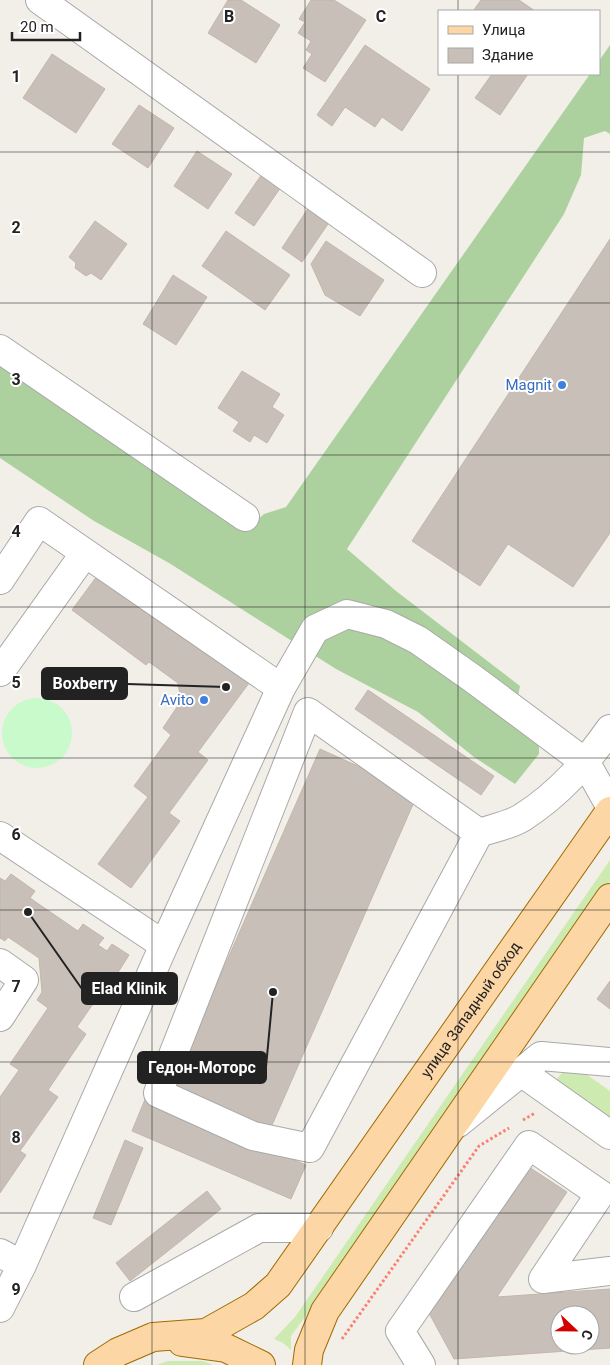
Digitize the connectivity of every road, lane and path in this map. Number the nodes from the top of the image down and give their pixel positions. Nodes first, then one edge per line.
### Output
1 (40, 0) edge
2 (422, 273) dead end
3 (0, 349) edge
4 (246, 517) dead end
5 (85, 553) junction
6 (0, 580) edge
7 (0, 672) edge
8 (280, 688) junction
9 (610, 729) edge
10 (586, 763) junction
11 (610, 806) edge
12 (610, 812) edge
13 (479, 833) junction
14 (0, 836) edge
15 (610, 898) edge
16 (164, 945) junction
17 (0, 964) edge
18 (0, 1017) edge
19 (603, 1065) edge
20 (521, 1072) junction
21 (551, 1093) junction
22 (520, 1121) dead end
23 (512, 1126) dead end
24 (450, 1130) junction
25 (610, 1135) edge
26 (325, 1219) junction
27 (11, 1259) edge
28 (610, 1271) edge
29 (134, 1297) dead end
30 (0, 1308) edge
31 (153, 1337) junction
32 (339, 1344) dead end
33 (98, 1365) edge
34 (261, 1365) edge
35 (307, 1365) edge
36 (420, 1365) edge

1 - 2 street
3 - 4 street
5 - 6 street
5 - 7 street
5 - 8 street
8 - 10 street
8 - 16 street
9 - 10 street
10 - 11 street
10 - 13 street
12 - 26 main road, улица Западный обход
13 - 13 street
14 - 16 street
15 - 24 main road
16 - 27 street
17 - 18 street
19 - 20 street
20 - 21 street
20 - 24 street
21 - 22 path
21 - 25 street
23 - 32 path
24 - 35 main road
26 - 29 street
26 - 31 main road, улица Западный обход
27 - 30 street
28 - 36 street
31 - 33 main road
31 - 34 main road

